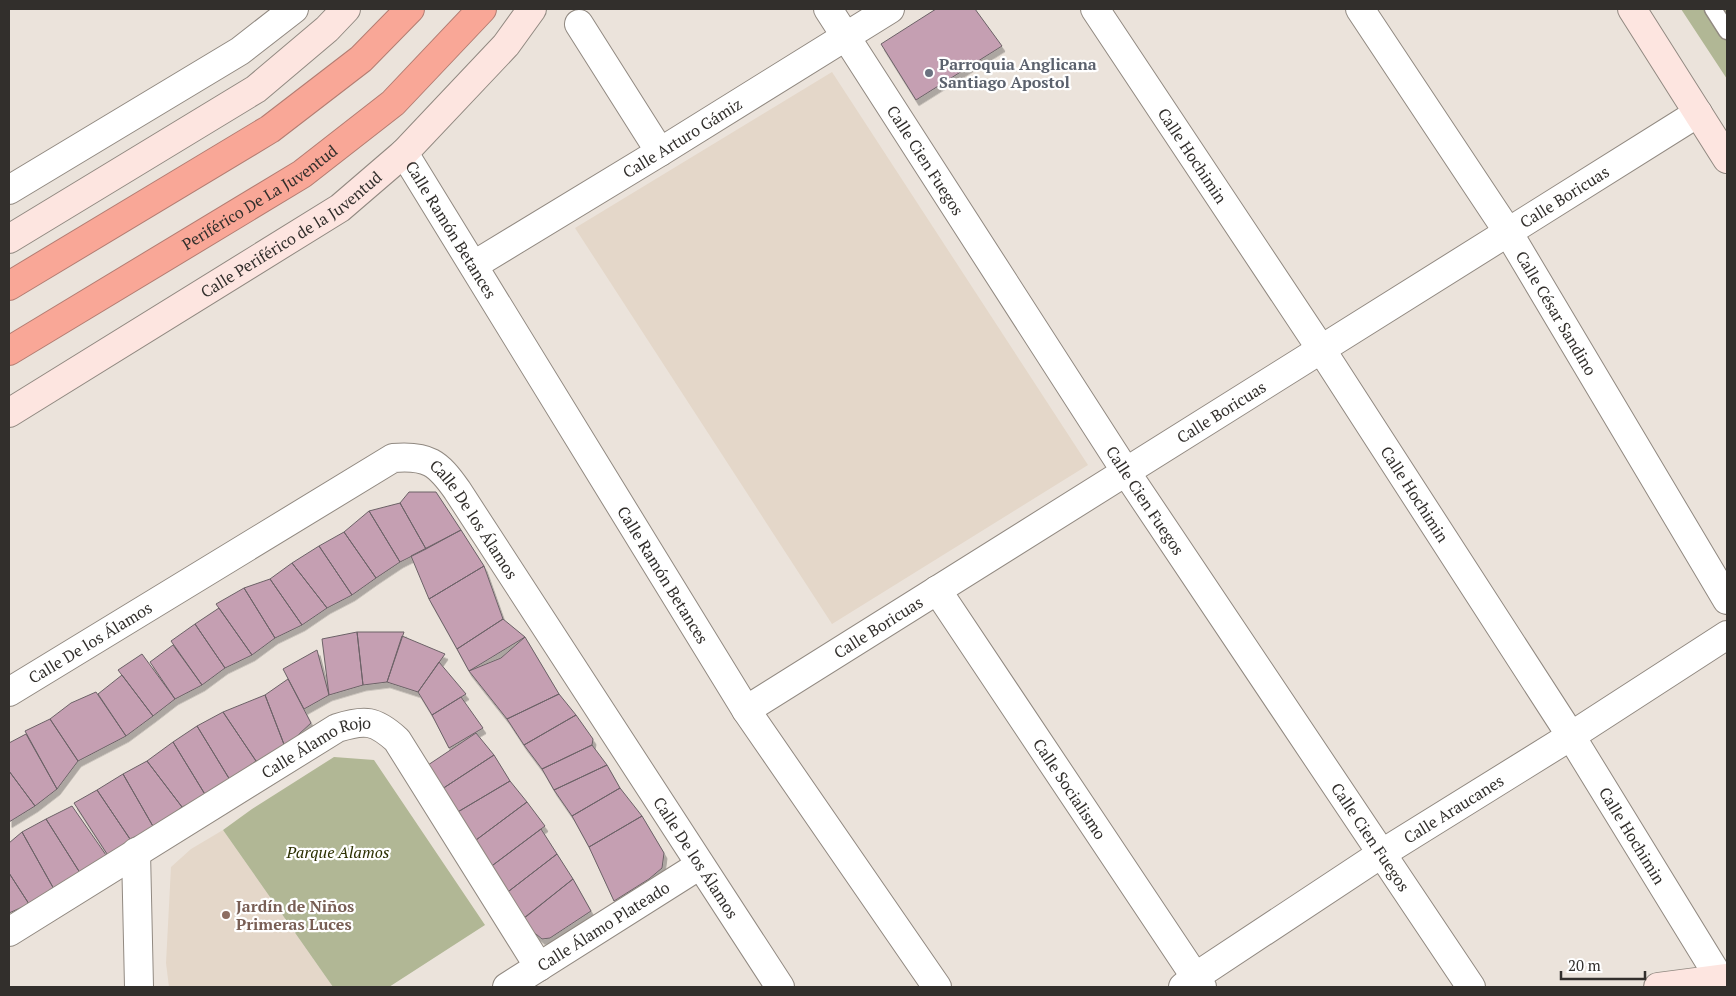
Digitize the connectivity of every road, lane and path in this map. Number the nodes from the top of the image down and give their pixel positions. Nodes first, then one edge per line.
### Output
1 (294, 9) edge
2 (346, 9) edge
3 (410, 9) edge
4 (482, 9) edge
5 (532, 9) edge
6 (828, 9) edge
7 (890, 9) edge
8 (1094, 9) edge
9 (1360, 9) edge
10 (1632, 9) edge
11 (1712, 9) edge
12 (579, 24) dead end
13 (1727, 32) edge
14 (845, 37) junction
15 (1698, 113) junction
16 (660, 152) junction
17 (404, 153) junction
18 (1727, 159) edge
19 (9, 190) edge
20 (1508, 232) junction
21 (9, 239) edge
22 (474, 265) junction
23 (9, 286) edge
24 (1321, 348) junction
25 (9, 351) edge
26 (9, 413) edge
27 (1126, 472) junction
28 (937, 590) junction
29 (1727, 600) edge
30 (1727, 635) edge
31 (9, 692) edge
32 (746, 710) junction
33 (1571, 736) junction
34 (136, 852) junction
35 (1381, 854) junction
36 (700, 865) junction
37 (9, 932) edge
38 (539, 967) junction
39 (1724, 981) edge
40 (1193, 984) edge
41 (139, 987) edge
42 (507, 987) edge
43 (780, 987) edge
44 (937, 987) edge
45 (1471, 987) edge
46 (1658, 987) edge

1 - 19 street
2 - 21 main road
3 - 23 highway
4 - 25 highway, Periférico De La Juventud
5 - 17 main road, Calle Periférico de la Juventud
6 - 14 street, Calle Cien Fuegos
7 - 14 street, Calle Arturo Gámiz
8 - 24 street, Calle Hochimin
9 - 20 street, Calle César Sandino
10 - 15 main road
11 - 13 lane
12 - 16 street
14 - 16 street, Calle Arturo Gámiz
14 - 27 street, Calle Cien Fuegos
15 - 18 main road
15 - 20 street, Calle Boricuas
16 - 22 street, Calle Arturo Gámiz
17 - 22 street, Calle Ramón Betances
17 - 26 main road, Calle Periférico de la Juventud
20 - 24 street, Calle Boricuas
20 - 29 street, Calle César Sandino
22 - 32 street, Calle Ramón Betances
24 - 27 street, Calle Boricuas
24 - 33 street, Calle Hochimin
27 - 28 street, Calle Boricuas
27 - 35 street, Calle Cien Fuegos
28 - 32 street, Calle Boricuas
28 - 40 street, Calle Socialismo
30 - 33 street, Calle Araucanes
31 - 36 street, Calle De los Álamos
32 - 44 street, Calle Ramón Betances
33 - 35 street, Calle Araucanes
33 - 39 street, Calle Hochimin
34 - 37 street, Calle Álamo Rojo
34 - 38 street, Calle Álamo Rojo
34 - 41 street
35 - 40 street, Calle Araucanes
35 - 45 street, Calle Cien Fuegos
36 - 38 street, Calle Álamo Plateado
36 - 43 street, Calle De los Álamos
38 - 42 street, Calle Álamo Plateado
39 - 46 main road

